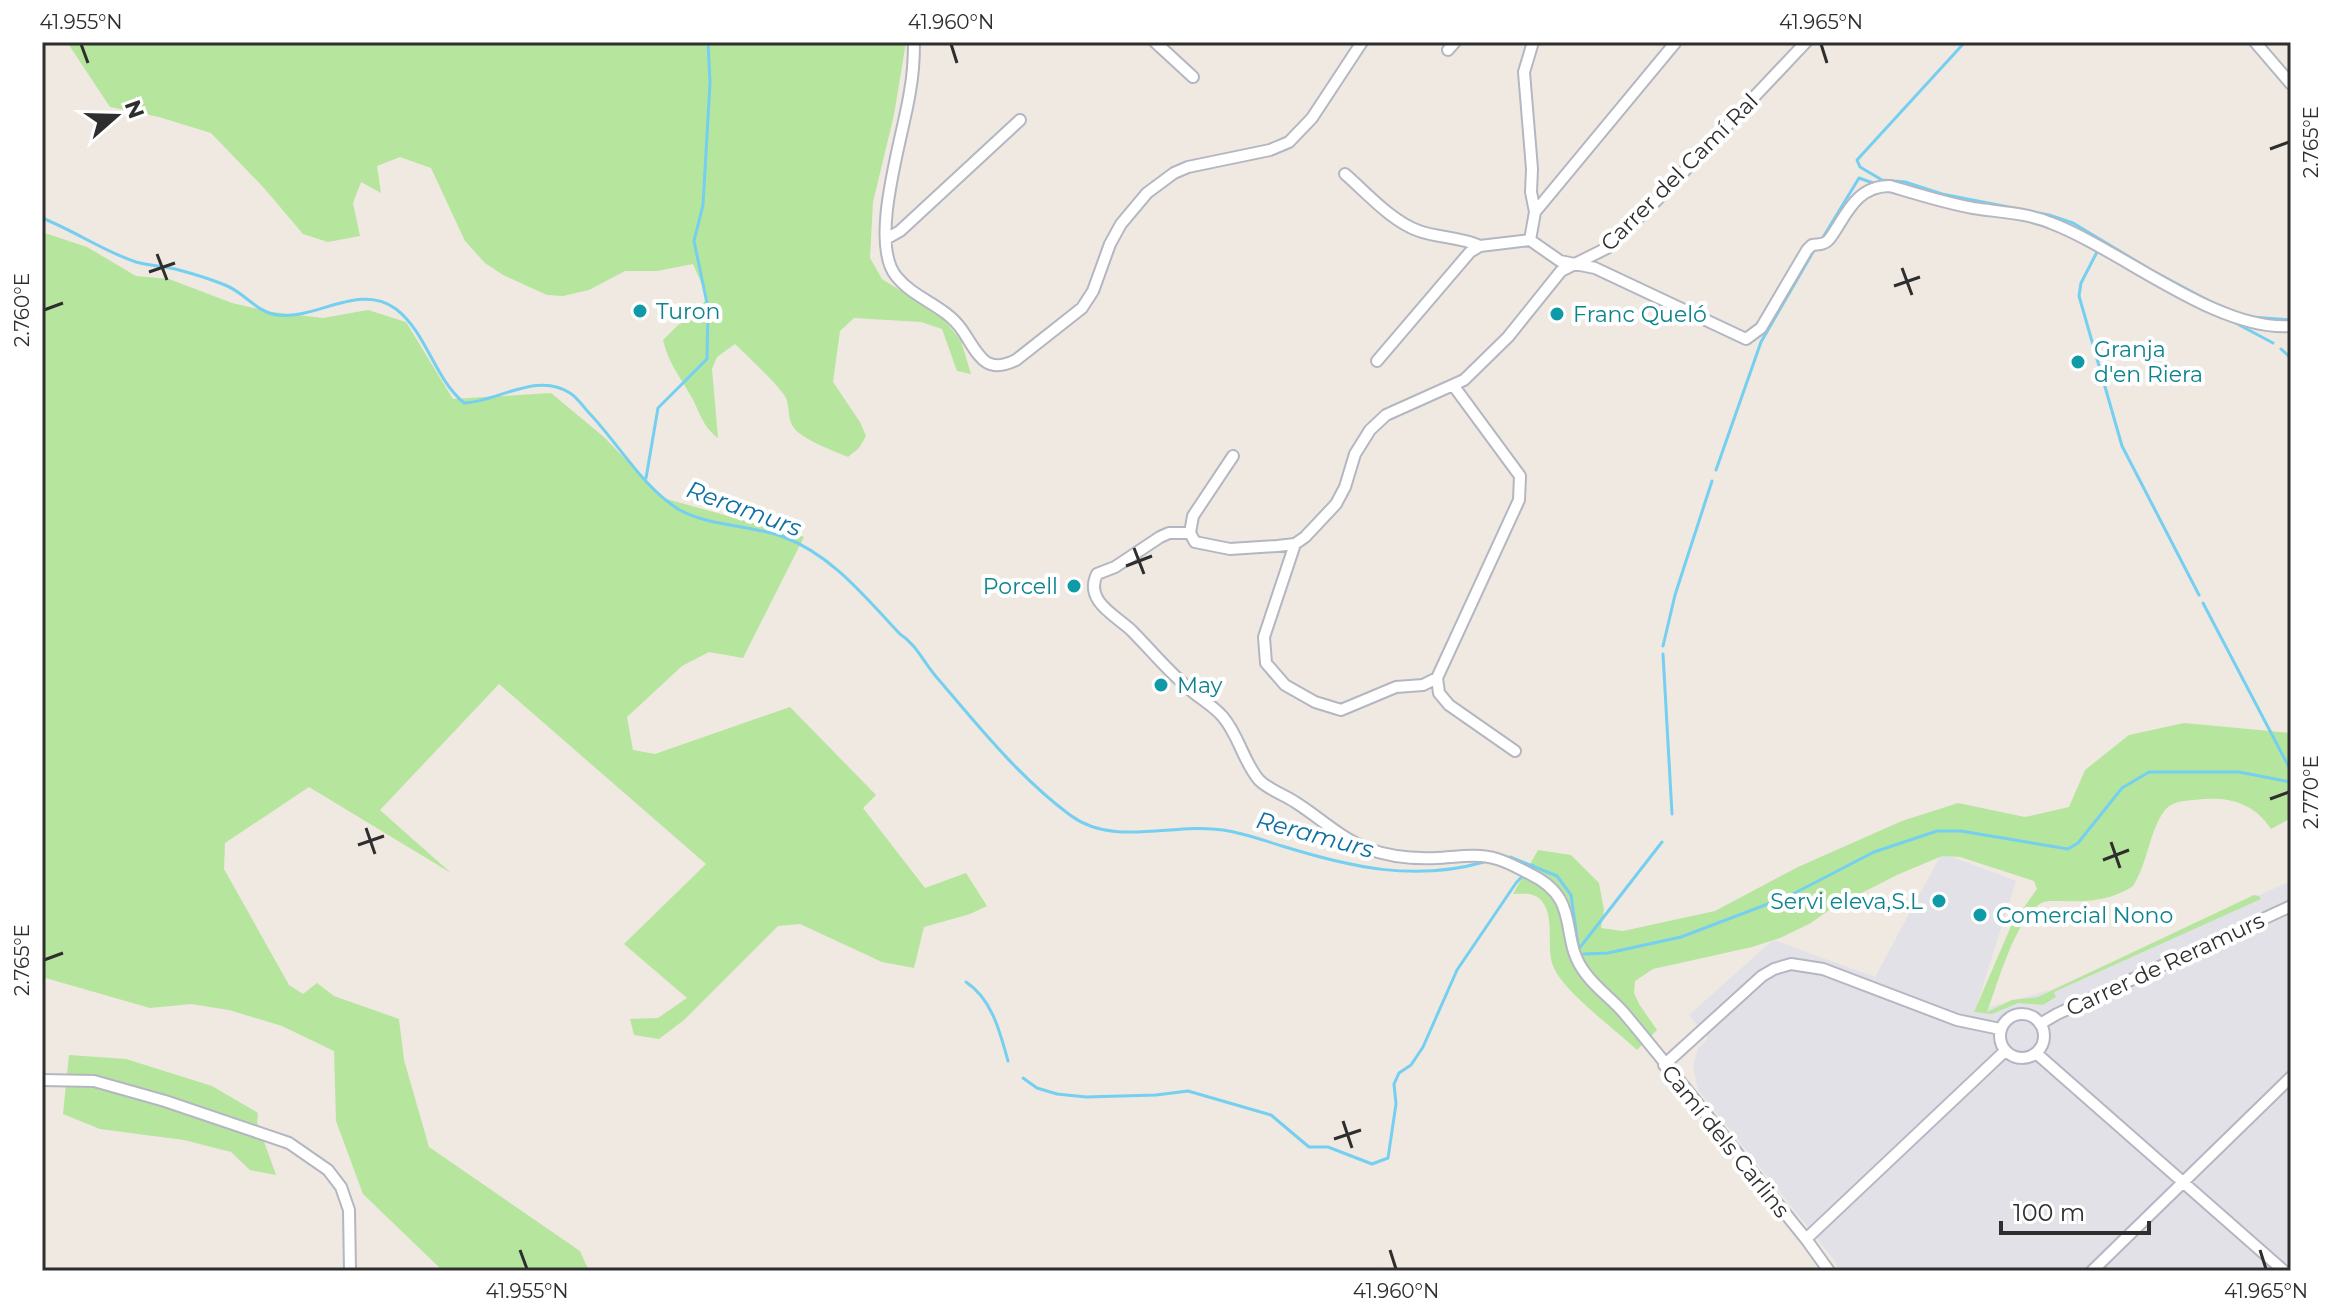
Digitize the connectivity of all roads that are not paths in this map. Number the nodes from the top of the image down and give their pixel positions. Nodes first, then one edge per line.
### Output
1 (914, 42) edge
2 (1155, 42) edge
3 (1362, 42) edge
4 (1533, 42) edge
5 (1806, 42) edge
6 (2255, 42) edge
7 (1675, 43) edge
8 (1193, 77) dead end
9 (2291, 84) edge
10 (1020, 120) dead end
11 (1345, 174) dead end
12 (1535, 212) junction
13 (886, 239) junction
14 (1530, 240) junction
15 (1480, 246) junction
16 (1575, 263) junction
17 (2291, 326) edge
18 (1377, 361) dead end
19 (1453, 385) junction
20 (1233, 456) dead end
21 (1190, 533) junction
22 (1295, 544) junction
23 (1437, 678) junction
24 (1515, 751) dead end
25 (2291, 906) edge
26 (2040, 1024) junction
27 (2000, 1029) junction
28 (2005, 1051) junction
29 (2036, 1053) junction
30 (1664, 1065) junction
31 (2291, 1077) edge
32 (42, 1080) edge
33 (2184, 1181) junction
34 (1806, 1239) junction
35 (350, 1271) edge
36 (1829, 1271) edge
37 (2092, 1271) edge
38 (2284, 1271) edge

1 - 13 street
2 - 8 street
3 - 13 street
4 - 12 street
5 - 16 street, Carrer del Camí Ral
6 - 9 street
7 - 12 street
10 - 13 street
11 - 15 street
12 - 14 street
14 - 15 street
14 - 16 street
15 - 18 street
16 - 17 street
16 - 19 street, Carrer del Camí Ral
19 - 22 street, Carrer del Camí Ral
19 - 23 street
20 - 21 street
21 - 22 street
21 - 30 street, Camí dels Carlins
22 - 23 street
23 - 24 street
25 - 26 street, Carrer de Reramurs
26 - 27 street
26 - 29 street
27 - 28 street
27 - 30 street
28 - 29 street
28 - 34 street
29 - 33 street
30 - 34 street, Camí dels Carlins
31 - 33 street
32 - 35 street
33 - 37 street
33 - 38 street
34 - 36 street, Camí dels Carlins

